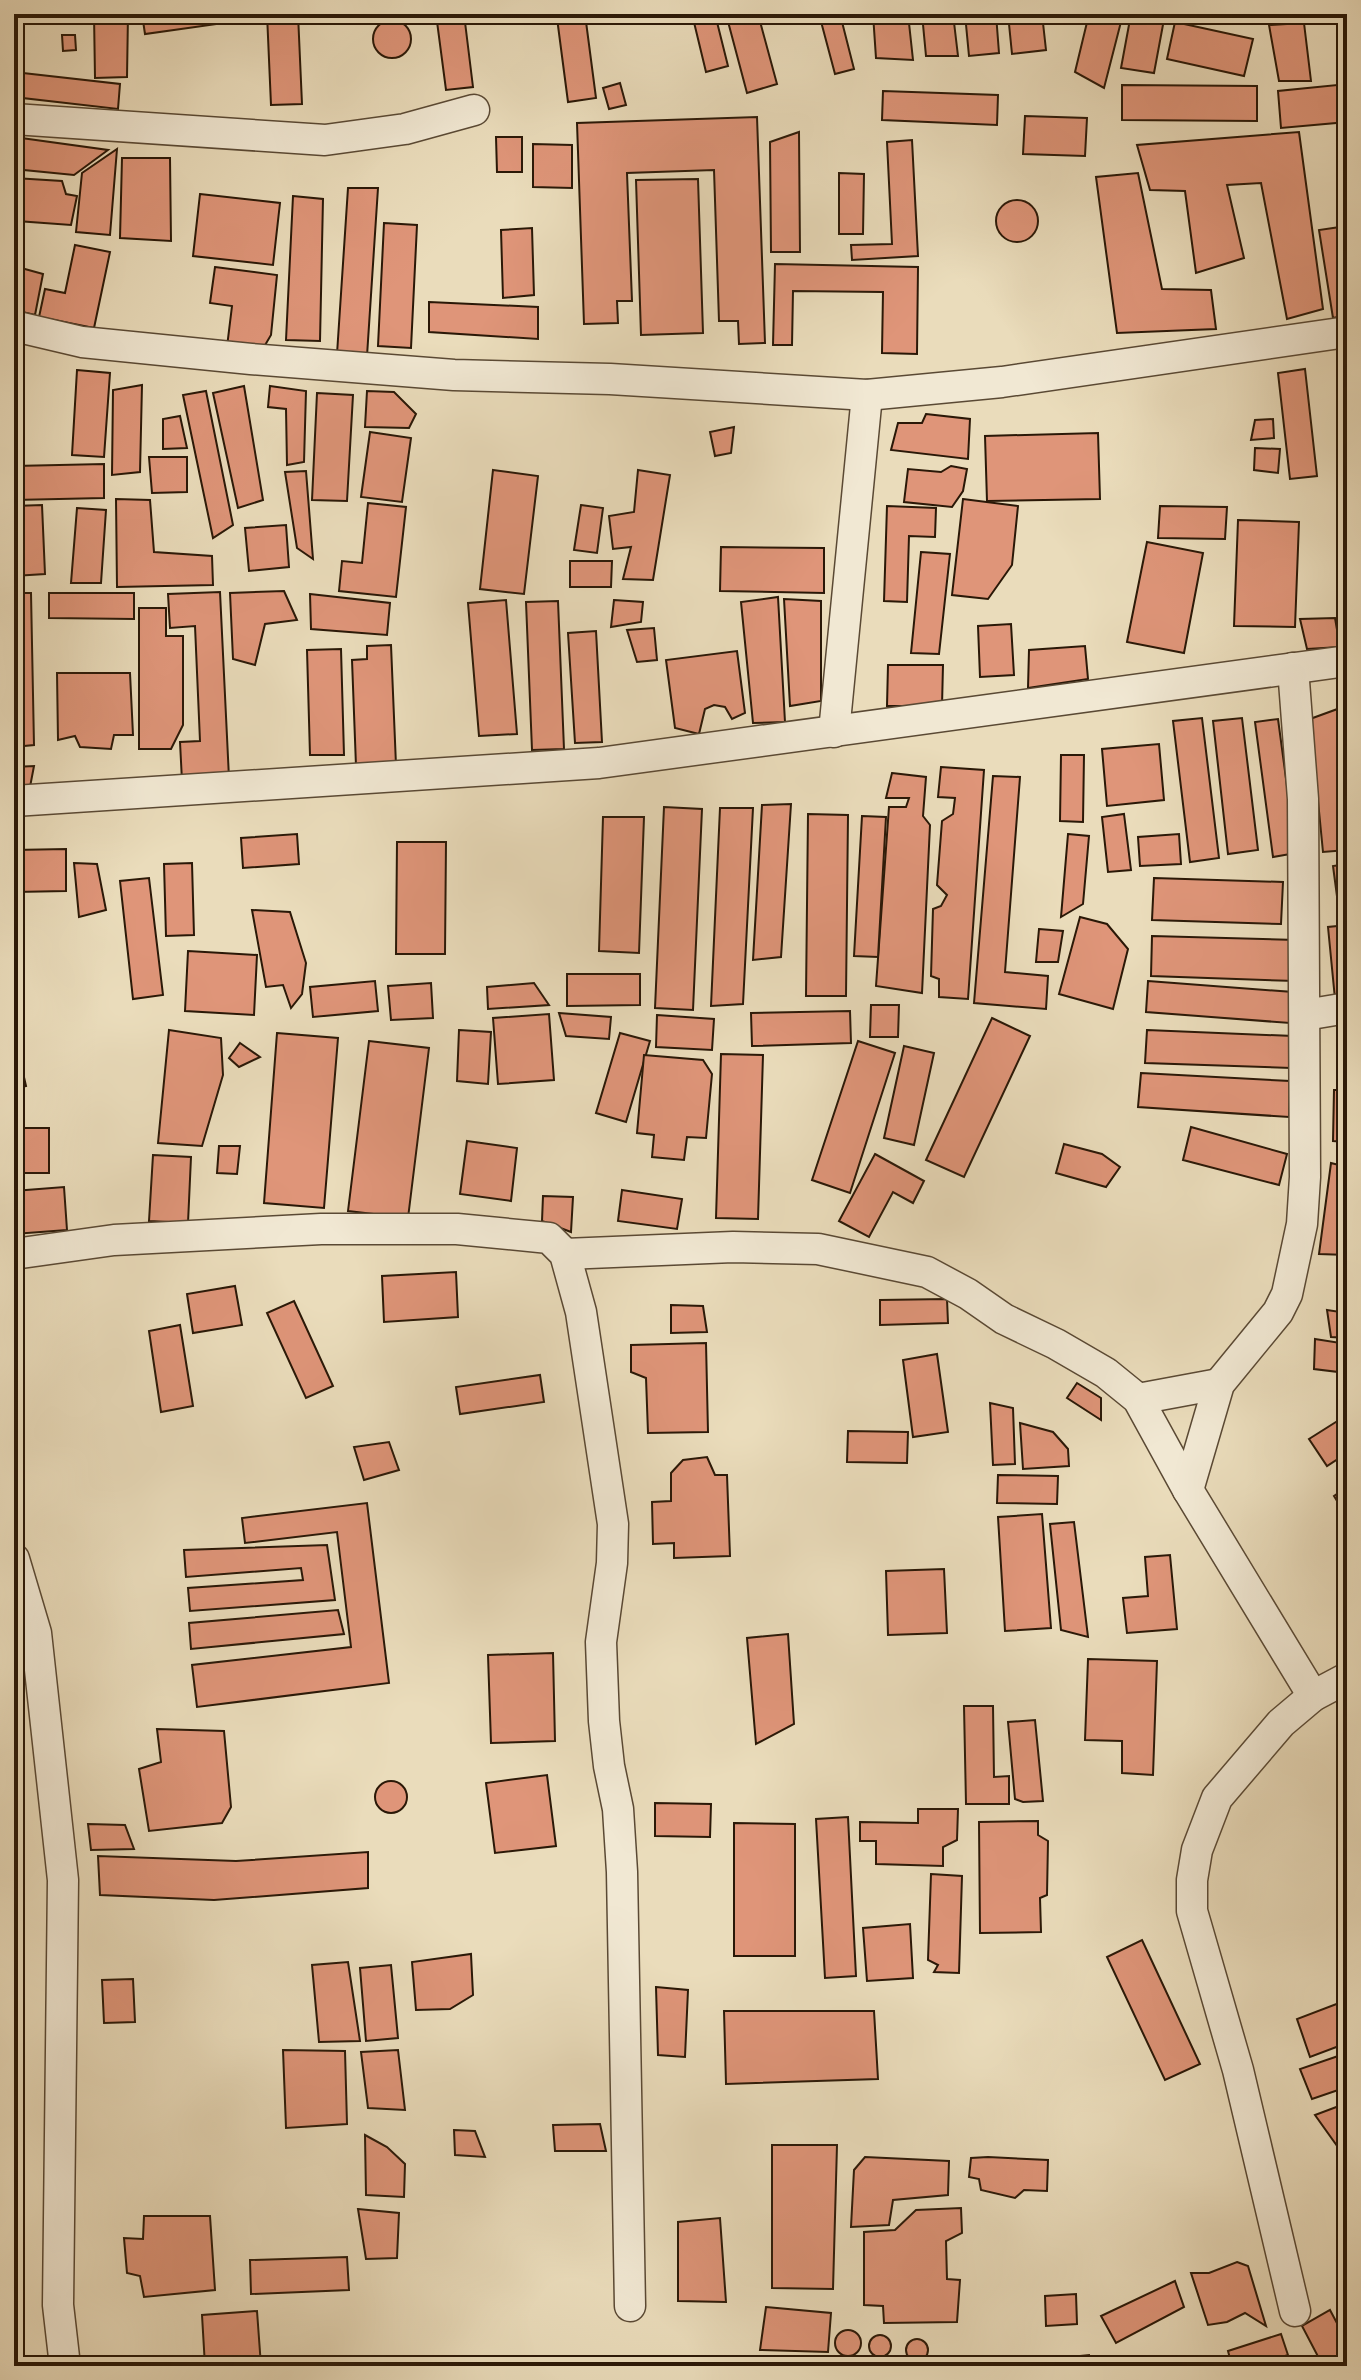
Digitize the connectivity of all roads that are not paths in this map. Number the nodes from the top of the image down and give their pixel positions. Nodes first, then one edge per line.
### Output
1 (474, 110) dead end
2 (14, 119) edge
3 (14, 326) edge
4 (1347, 332) edge
5 (867, 395) junction
6 (1347, 661) edge
7 (1293, 668) junction
8 (834, 732) junction
9 (14, 801) edge
10 (1347, 1008) edge
11 (1305, 1015) junction
12 (14, 1254) edge
13 (565, 1254) junction
14 (1219, 1384) junction
15 (1138, 1399) junction
16 (1188, 1490) junction
17 (14, 1559) edge
18 (1347, 1678) edge
19 (1313, 1696) junction
20 (630, 2306) dead end
21 (1295, 2311) dead end
22 (65, 2366) edge

1 - 2 street
3 - 5 street
4 - 5 street
5 - 8 street
6 - 7 street
7 - 8 street
7 - 11 street
8 - 9 street
10 - 11 street
11 - 14 street
12 - 13 street
13 - 15 street
13 - 20 street
14 - 15 street
14 - 16 street
15 - 16 street
16 - 19 street
17 - 22 street
18 - 19 street
19 - 21 street

